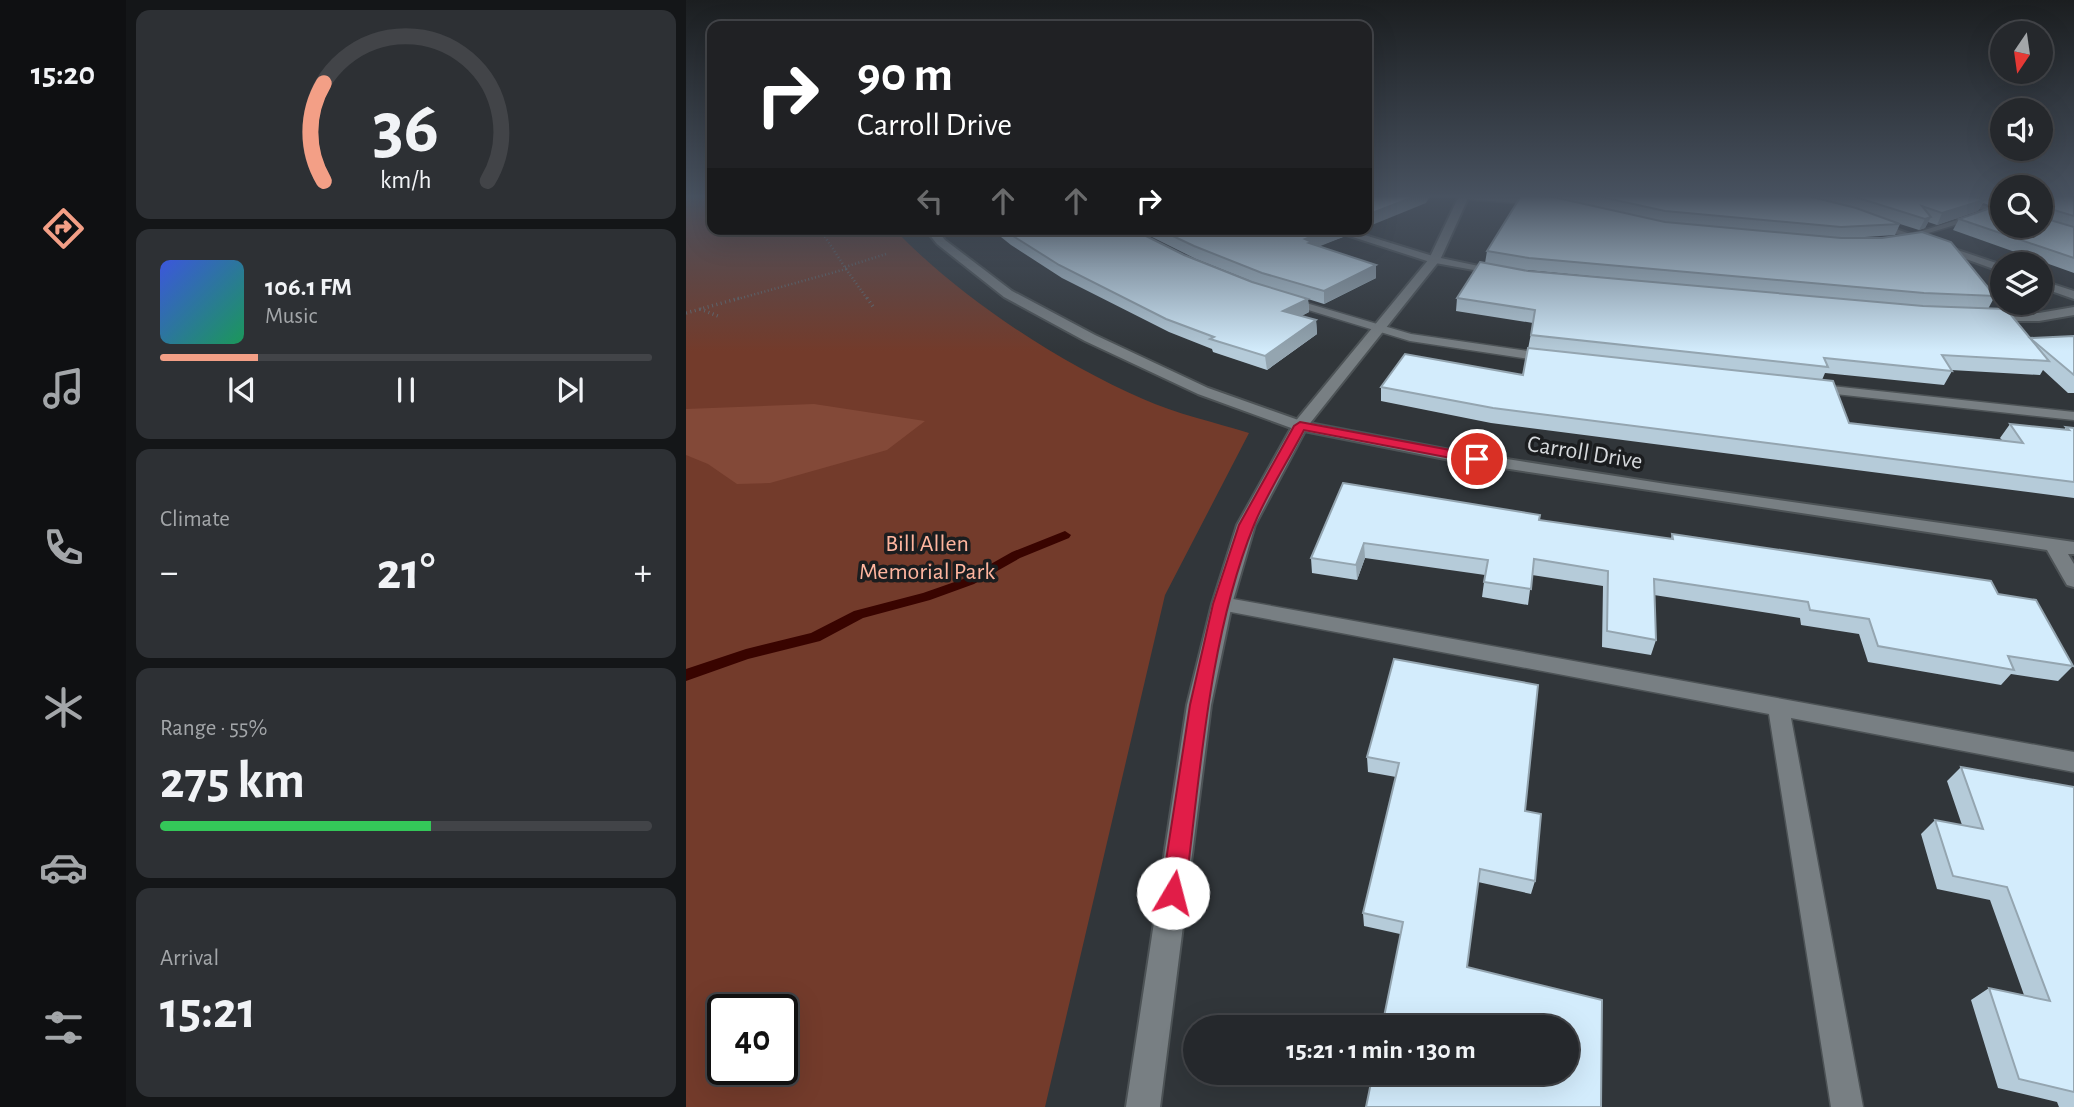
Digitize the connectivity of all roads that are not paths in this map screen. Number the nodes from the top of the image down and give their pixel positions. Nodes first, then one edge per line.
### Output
1 (948, 248) edge
2 (1394, 248) edge
3 (1440, 248) edge
4 (1943, 248) edge
5 (1434, 260) junction
6 (1990, 265) edge
7 (1514, 274) edge
8 (2053, 288) edge
9 (1271, 295) edge
10 (2074, 295) edge
11 (2074, 311) edge
12 (1971, 316) edge
13 (1380, 329) junction
14 (1560, 359) edge
15 (1795, 386) edge
16 (2074, 416) edge
17 (1300, 426) junction
18 (2053, 545) junction
19 (2074, 548) edge
20 (2074, 580) edge
21 (1222, 604) junction
22 (1778, 707) junction
23 (2074, 762) edge
24 (1143, 1107) edge
25 (1847, 1107) edge

1 - 17 street, Carroll Drive
2 - 5 street
3 - 5 street
4 - 6 street
5 - 7 street
5 - 13 street
8 - 10 street
9 - 13 lane
11 - 12 street
13 - 14 lane
13 - 17 street
15 - 16 lane
17 - 18 street, Carroll Drive
17 - 21 street
18 - 19 street, Carroll Drive
18 - 20 street
21 - 22 lane
21 - 24 street
22 - 23 lane
22 - 25 lane

